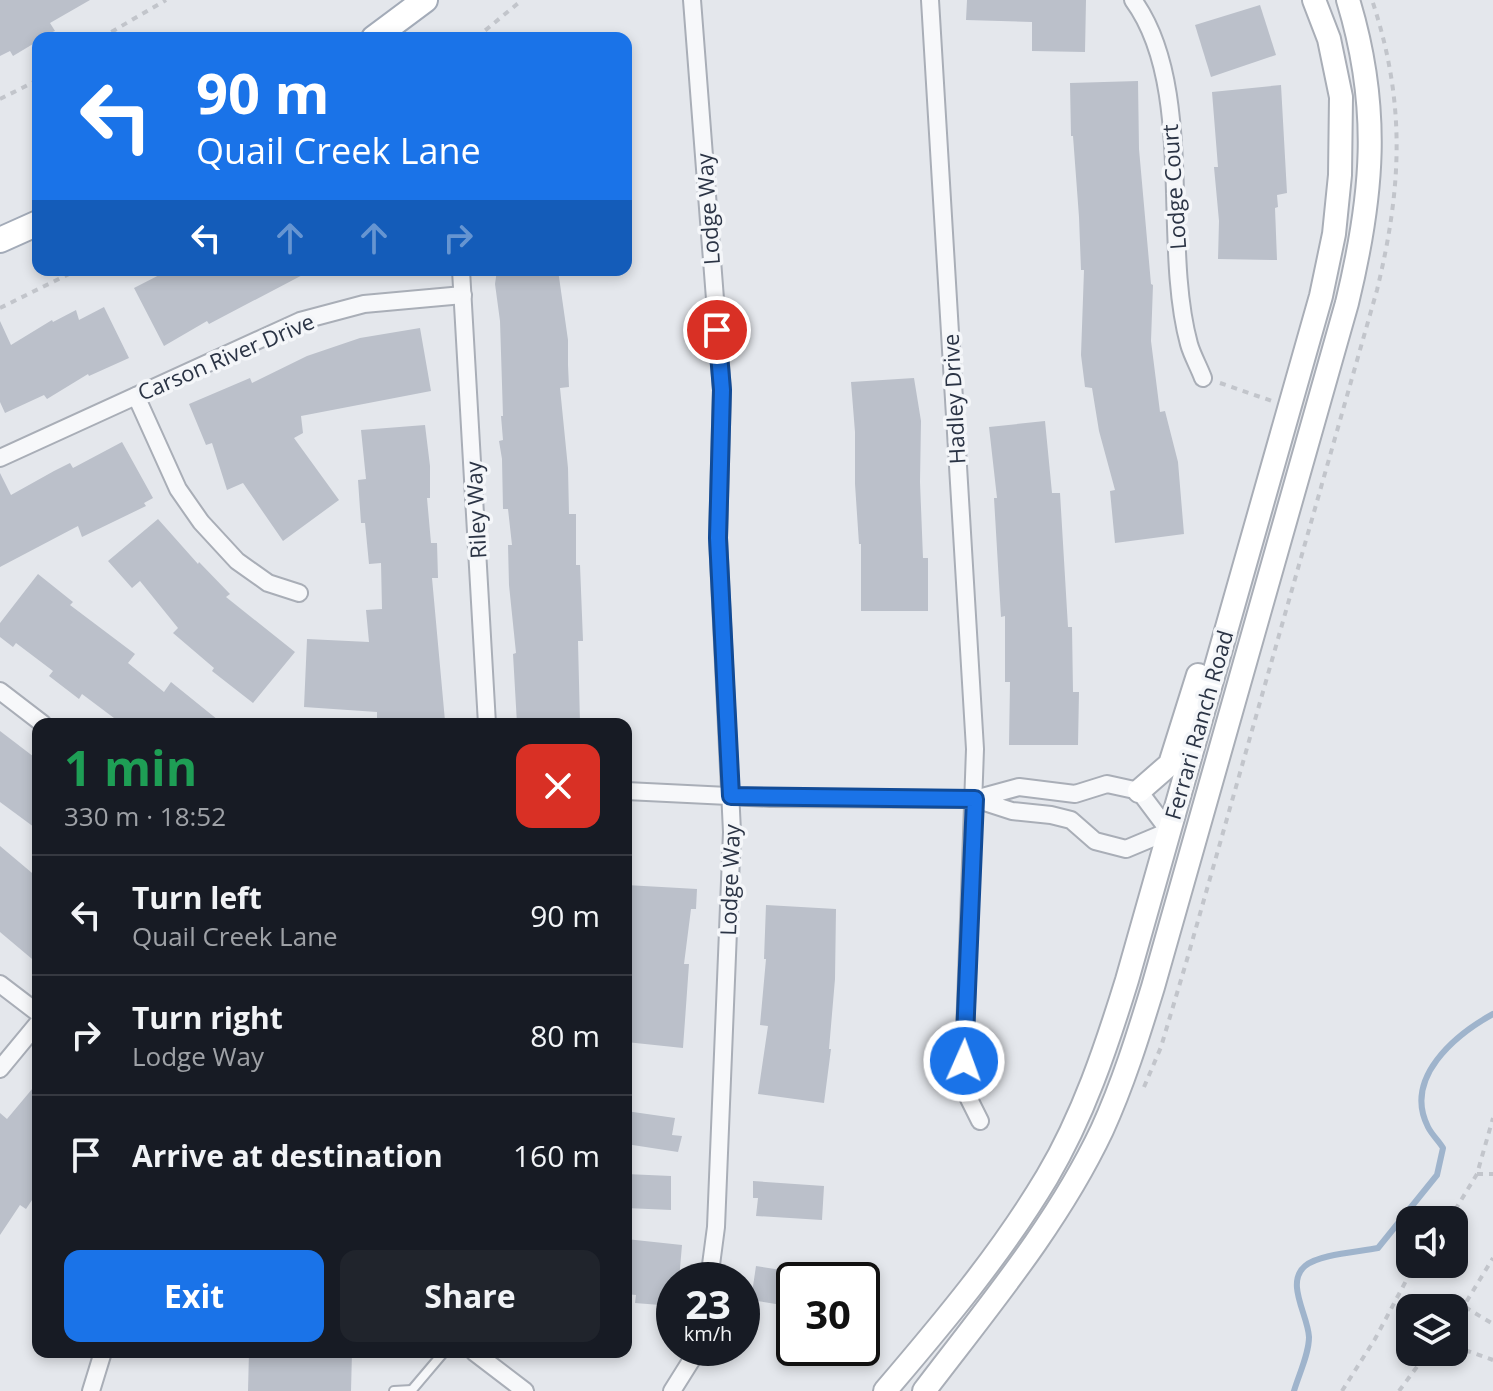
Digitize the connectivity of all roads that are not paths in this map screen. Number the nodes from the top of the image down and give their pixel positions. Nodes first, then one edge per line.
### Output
1 (425, 0) edge
2 (692, 0) edge
3 (930, 0) edge
4 (1133, 0) edge
5 (1314, 0) edge
6 (1348, 0) edge
7 (382, 32) edge
8 (32, 226) edge
9 (0, 240) edge
10 (461, 276) edge
11 (463, 295) junction
12 (1203, 378) road end
13 (136, 396) junction
14 (0, 458) edge
15 (1252, 540) junction
16 (299, 593) dead end
17 (0, 691) edge
18 (35, 718) edge
19 (487, 718) edge
20 (632, 791) edge
21 (1139, 791) junction
22 (1075, 794) junction
23 (731, 796) junction
24 (975, 799) junction
25 (1071, 820) junction
26 (1169, 831) junction
27 (1196, 837) junction
28 (0, 984) edge
29 (32, 1008) edge
30 (32, 1030) edge
31 (0, 1069) edge
32 (980, 1121) dead end
33 (711, 1262) edge
34 (101, 1358) edge
35 (439, 1358) edge
36 (482, 1358) edge
37 (688, 1366) edge
38 (91, 1391) edge
39 (394, 1391) edge
40 (412, 1391) edge
41 (525, 1391) edge
42 (672, 1391) edge
43 (885, 1391) edge
44 (924, 1391) edge

1 - 7 main road
2 - 23 street, Lodge Way
3 - 24 street, Hadley Drive
4 - 12 street, Lodge Court
5 - 15 main road, Ferrari Ranch Road
6 - 27 main road, Ferrari Ranch Road
8 - 9 main road
10 - 11 street, Riley Way
11 - 13 street, Carson River Drive
11 - 19 street, Riley Way
13 - 14 street, Carson River Drive
13 - 16 street
15 - 21 main road
15 - 26 main road, Ferrari Ranch Road
17 - 18 street
20 - 23 street
21 - 22 street
21 - 26 street
22 - 24 street
22 - 25 street
23 - 24 street
23 - 33 street, Lodge Way
24 - 25 street
24 - 32 street, Hadley Drive
25 - 26 street
26 - 27 main road
26 - 43 main road, Ferrari Ranch Road
27 - 44 main road, Ferrari Ranch Road
28 - 29 street
30 - 31 street
34 - 38 street
35 - 40 lane
36 - 41 street
37 - 42 street
39 - 40 lane

